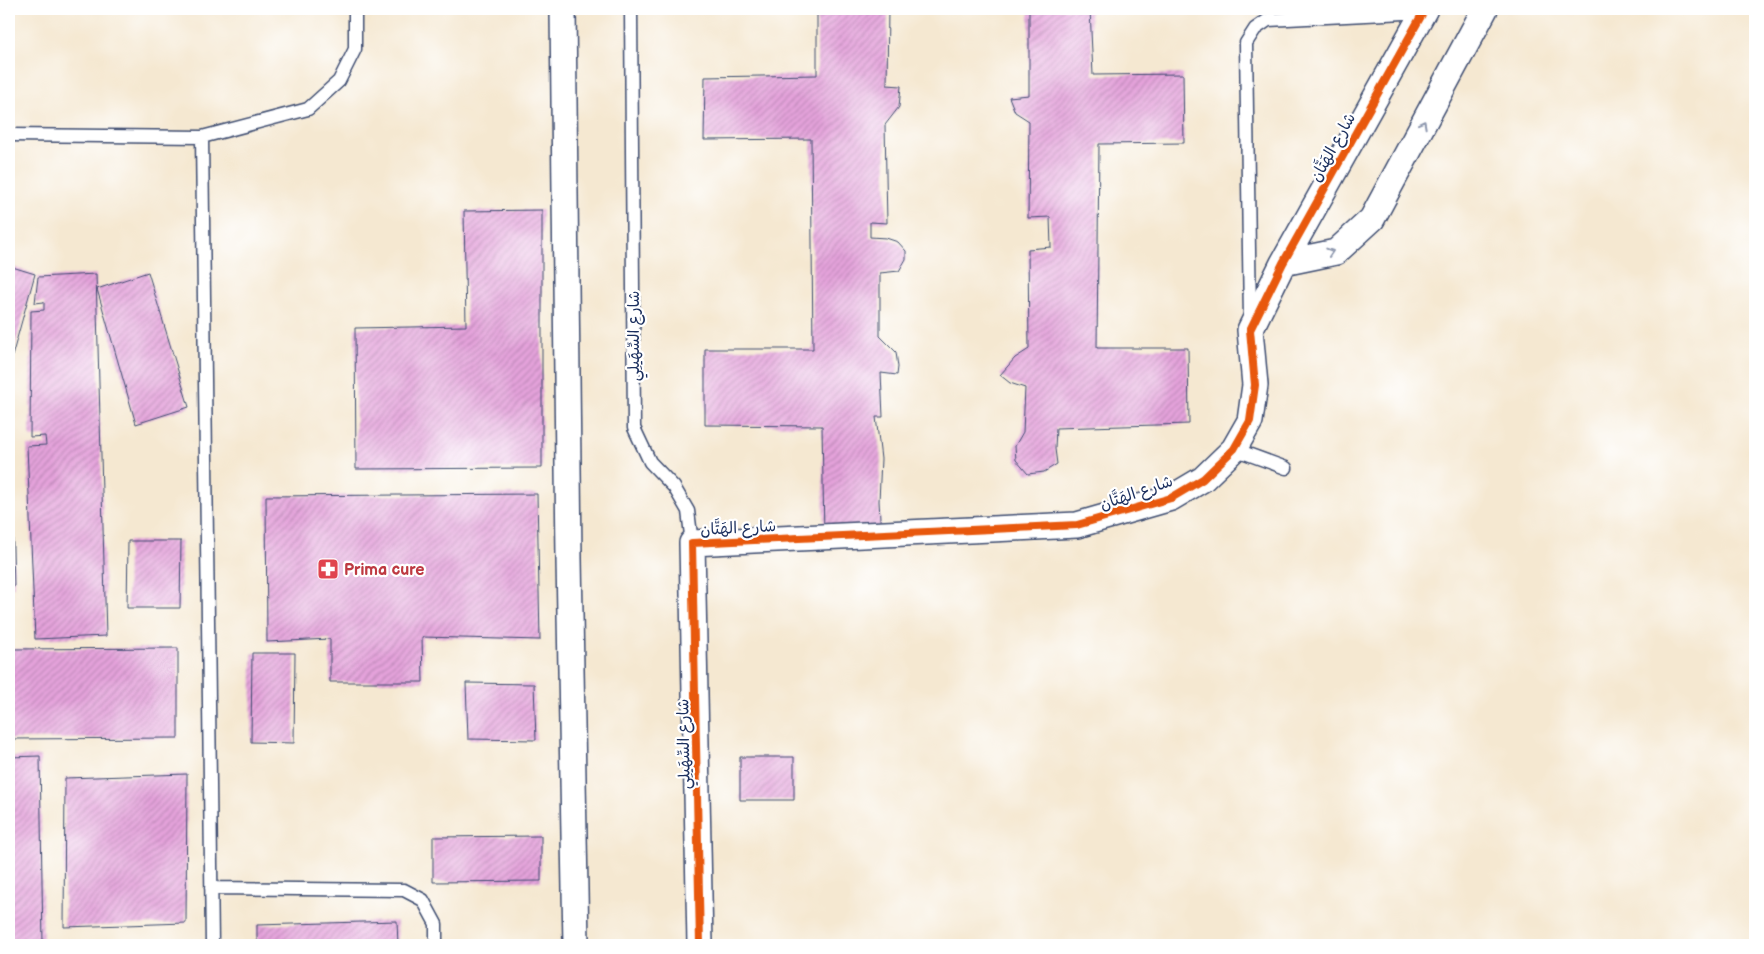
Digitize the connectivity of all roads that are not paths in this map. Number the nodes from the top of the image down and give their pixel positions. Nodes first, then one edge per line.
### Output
1 (355, 9) edge
2 (563, 9) edge
3 (631, 9) edge
4 (1485, 9) edge
5 (1424, 10) edge
6 (1268, 14) edge
7 (9, 134) edge
8 (202, 137) junction
9 (1283, 263) junction
10 (1250, 330) junction
11 (1234, 449) junction
12 (1286, 468) dead end
13 (692, 543) junction
14 (211, 888) junction
15 (212, 945) edge
16 (436, 945) edge
17 (576, 945) edge
18 (700, 945) edge

1 - 8 lane
2 - 17 street
3 - 13 lane, شارع السِّهَيلِي
9 -> 4 street
5 - 6 lane
5 - 9 street, شارع الهَتَّان
6 - 10 lane
7 - 8 lane
8 - 14 lane
9 - 10 street, شارع الهَتَّان
10 - 11 street, شارع الهَتَّان
11 - 12 lane
11 - 13 street, شارع الهَتَّان
13 - 18 street, شارع السِّهَيلِي
14 - 15 lane
14 - 16 lane

